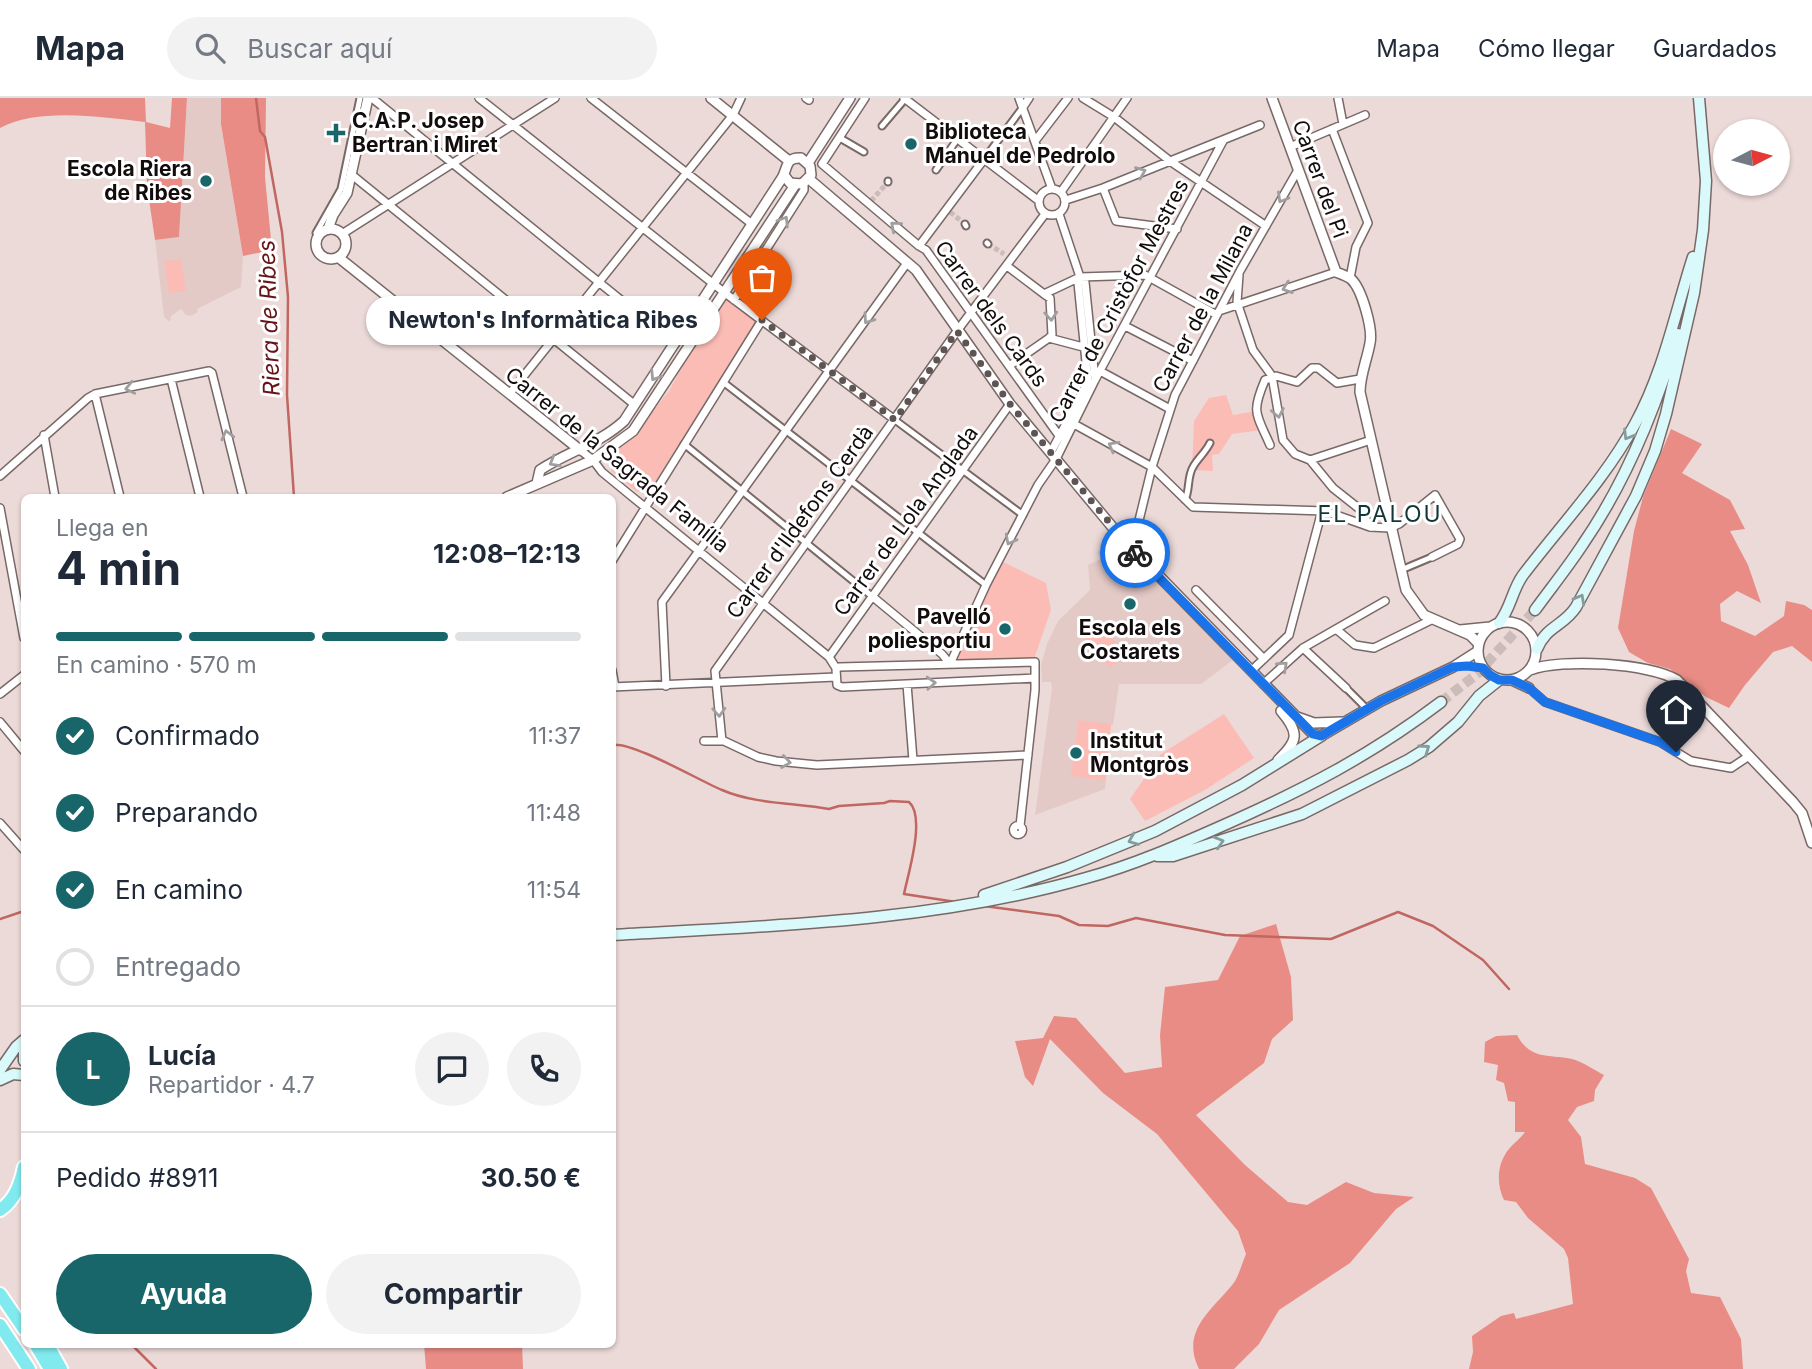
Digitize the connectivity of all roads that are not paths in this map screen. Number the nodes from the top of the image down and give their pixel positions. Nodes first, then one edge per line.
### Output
1 (360, 98) edge
2 (370, 98) edge
3 (479, 98) edge
4 (555, 98) edge
5 (590, 98) edge
6 (712, 98) edge
7 (741, 98) edge
8 (850, 98) edge
9 (864, 98) edge
10 (905, 98) edge
11 (923, 98) edge
12 (1019, 98) edge
13 (1029, 98) edge
14 (1068, 98) edge
15 (1083, 98) edge
16 (1127, 98) edge
17 (1272, 98) edge
18 (1338, 98) edge
19 (1699, 98) edge
20 (914, 105) junction
21 (1023, 107) junction
22 (733, 115) junction
23 (1365, 115) dead end
24 (1114, 117) junction
25 (513, 124) junction
26 (1343, 124) junction
27 (1259, 125) dead end
28 (882, 127) dead end
29 (1332, 129) junction
30 (840, 138) dead end
31 (958, 138) junction
32 (1702, 139) junction
33 (1035, 141) junction
34 (1223, 141) junction
35 (1290, 147) junction
36 (864, 152) dead end
37 (985, 158) junction
38 (1170, 160) junction
39 (789, 161) junction
40 (451, 163) junction
41 (808, 163) junction
42 (936, 170) dead end
43 (1298, 170) junction
44 (686, 173) junction
45 (784, 175) junction
46 (352, 176) junction
47 (803, 182) junction
48 (1202, 182) junction
49 (1103, 188) junction
50 (1052, 189) junction
51 (1061, 192) junction
52 (1066, 200) junction
53 (1039, 201) junction
54 (388, 204) junction
55 (1045, 214) junction
56 (1059, 214) junction
57 (752, 225) junction
58 (642, 226) junction
59 (1266, 226) junction
60 (327, 229) junction
61 (1177, 229) junction
62 (316, 233) dead end
63 (342, 234) junction
64 (919, 246) junction
65 (1004, 254) tunnel mouth
66 (338, 257) junction
67 (1693, 257) junction
68 (907, 263) junction
69 (1009, 263) junction
70 (1240, 271) junction
71 (1336, 272) junction
72 (1080, 277) junction
73 (1151, 278) junction
74 (1350, 278) junction
75 (599, 282) junction
76 (713, 282) junction
77 (725, 293) junction
78 (1044, 294) junction
79 (734, 300) junction
80 (1239, 305) junction
81 (1218, 313) junction
82 (971, 314) junction
83 (762, 320) junction
84 (1125, 326) junction
85 (957, 331) junction
86 (1049, 338) junction
87 (553, 340) junction
88 (675, 344) junction
89 (1083, 347) junction
90 (1193, 361) junction
91 (1009, 366) junction
92 (1100, 371) junction
93 (830, 372) junction
94 (1272, 376) junction
95 (171, 379) junction
96 (1360, 379) junction
97 (1095, 380) junction
98 (723, 382) junction
99 (510, 393) junction
100 (95, 394) junction
101 (1010, 404) junction
102 (635, 405) junction
103 (1170, 409) junction
104 (895, 420) junction
105 (1074, 425) junction
106 (787, 431) junction
107 (44, 435) junction
108 (1060, 437) junction
109 (1371, 440) junction
110 (1210, 443) dead end
111 (684, 444) junction
112 (1270, 445) dead end
113 (580, 450) junction
114 (1053, 456) junction
115 (593, 460) junction
116 (1310, 460) junction
117 (1152, 467) junction
118 (964, 471) junction
119 (0, 476) edge
120 (850, 481) junction
121 (537, 483) junction
122 (744, 491) junction
123 (524, 493) edge
124 (54, 494) edge
125 (119, 494) edge
126 (199, 494) edge
127 (242, 494) edge
128 (1185, 500) junction
129 (0, 508) edge
130 (645, 508) junction
131 (1325, 511) junction
132 (1023, 515) junction
133 (1370, 527) junction
134 (1390, 528) junction
135 (919, 533) junction
136 (806, 542) junction
137 (1132, 549) junction
138 (699, 550) junction
139 (616, 555) edge
140 (1432, 557) joint
141 (1401, 570) junction
142 (986, 585) junction
143 (1196, 590) dead end
144 (873, 597) junction
145 (1385, 601) dead end
146 (762, 602) junction
147 (1535, 610) tunnel mouth
148 (1433, 619) junction
149 (21, 622) edge
150 (1494, 625) junction
151 (1336, 629) junction
152 (1458, 630) junction
153 (1289, 635) junction
154 (1478, 647) junction
155 (1303, 648) junction
156 (1537, 651) junction
157 (830, 657) junction
158 (1264, 659) junction
159 (1558, 663) junction
160 (950, 664) junction
161 (1453, 667) junction
162 (836, 668) junction
163 (1483, 668) junction
164 (1527, 673) junction
165 (1253, 674) junction
166 (21, 677) edge
167 (836, 677) junction
168 (1035, 678) junction
169 (1499, 680) junction
170 (1512, 680) junction
171 (718, 683) junction
172 (907, 684) junction
173 (1263, 684) junction
174 (666, 686) junction
175 (616, 687) edge
176 (1346, 688) joint
177 (1529, 688) junction
178 (0, 694) edge
179 (1440, 702) tunnel mouth
180 (1367, 709) junction
181 (1294, 716) junction
182 (0, 722) edge
183 (1344, 722) junction
184 (1321, 736) junction
185 (704, 741) dead end
186 (722, 741) junction
187 (21, 747) edge
188 (1028, 755) junction
189 (1749, 756) junction
190 (913, 760) junction
191 (1275, 763) junction
192 (0, 823) edge
193 (1020, 826) dead end
194 (1812, 844) edge
195 (21, 847) edge
196 (1153, 856) junction
197 (973, 903) junction
198 (616, 934) edge
199 (21, 1044) edge
200 (0, 1070) edge
201 (21, 1075) edge
202 (0, 1080) edge
203 (21, 1177) edge
204 (0, 1210) edge
205 (0, 1294) edge
206 (0, 1325) edge
207 (21, 1325) edge
208 (37, 1348) edge
209 (49, 1348) edge
210 (30, 1369) edge
211 (50, 1369) edge
212 (61, 1369) edge

1 - 62 street
2 - 40 street
2 - 46 street
3 - 25 street
4 - 25 street
5 - 44 street
6 - 22 street
7 - 22 street
8 - 41 street
64 -> 9 street, Carrer dels Cards
10 - 20 street
10 - 28 street
11 - 20 street
12 - 21 street
13 - 21 street
14 - 33 street
15 - 24 street
16 - 24 street
17 - 35 street, Carrer del Pi
18 - 26 street
19 - 32 main road
20 - 31 street
21 - 33 street
21 - 37 street
22 - 39 street
22 - 44 street
23 - 26 street
24 - 38 street
24 - 51 street
25 - 40 street
25 - 58 street
26 - 29 street
27 - 34 street
29 - 35 street
29 - 74 street
30 - 36 street
31 - 37 street
31 - 42 street
32 - 67 main road
156 -> 32 main road
33 - 50 street
34 - 38 street
34 - 48 street, Carrer de Cristòfor Mestres
35 - 43 street, Carrer del Pi
37 - 53 street
37 - 64 street
38 - 48 street
49 -> 38 street
39 - 41 street
39 - 45 street
40 - 54 street
40 - 75 street
41 - 47 street
43 -> 59 street, Carrer de la Milana
43 - 71 street, Carrer del Pi
44 - 57 street
44 - 58 street
45 - 47 street
45 - 57 street
46 - 54 street
46 - 60 street
47 - 68 street
47 - 77 street
79 -> 47 street
48 - 59 street
48 - 61 street, Carrer de Cristòfor Mestres
49 - 52 street
49 - 61 street
50 - 51 street
50 - 53 street
51 - 52 street
52 - 56 street
53 - 55 street
54 - 63 street
54 - 87 street
55 - 56 street
55 - 69 street, Carrer d'Ildefons Cerdà
56 - 72 street
57 - 76 street
58 - 75 street
58 - 76 street
59 - 70 street, Carrer de la Milana
60 - 63 street
60 - 66 street
61 - 73 street, Carrer de Cristòfor Mestres
63 - 66 street
64 - 82 street, Carrer dels Cards
65 - 69 street
66 - 99 street, Carrer de la Sagrada Família
67 - 147 main road
67 -> 150 main road
68 - 85 street
68 -> 93 street
69 - 78 street
69 - 82 street, Carrer d'Ildefons Cerdà
70 - 80 street
70 - 81 street, Carrer de la Milana
71 - 74 street
71 -> 80 street
72 - 73 street
72 - 78 street
72 - 89 street
72 - 97 street
73 - 81 street
73 - 84 street, Carrer de Cristòfor Mestres
74 - 96 street
75 - 87 street
75 - 88 street
76 - 77 street
76 - 88 street
77 - 79 street
77 - 115 street
78 -> 86 street
79 - 83 street
80 - 81 street
80 - 94 street
81 - 90 street, Carrer de la Milana
82 - 85 street, Carrer d'Ildefons Cerdà
82 - 91 street, Carrer dels Cards
83 - 93 street
83 - 98 street
84 - 90 street
84 - 92 street, Carrer de Cristòfor Mestres
85 - 101 street
85 - 104 street, Carrer d'Ildefons Cerdà
86 - 89 street
86 - 91 street
87 - 99 street
87 - 102 street
88 -> 102 street
89 - 108 street
90 - 103 street, Carrer de la Milana
91 - 108 street, Carrer dels Cards
92 - 97 street, Carrer de Cristòfor Mestres
92 - 103 street
93 - 104 street
93 - 106 street
94 - 96 street
94 - 112 street
94 -> 116 street
95 -> 100 street
95 - 126 street
127 -> 95 street
96 - 109 street
97 - 105 street, Carrer de Cristòfor Mestres
98 - 106 street
98 - 111 street
99 - 113 street, Carrer de la Sagrada Família
100 - 107 street
100 - 125 street
101 - 114 street
101 - 118 street, Carrer de Lola Anglada
102 - 113 street
103 - 117 street, Carrer de la Milana
104 - 118 street
104 - 120 street, Carrer d'Ildefons Cerdà
105 - 114 street, Carrer de Cristòfor Mestres
117 -> 105 street
106 - 120 street
106 - 122 street
107 - 119 street
107 - 124 street
108 - 114 street
109 - 116 street
109 - 134 street
110 - 128 street
111 - 122 street
111 - 130 street
113 - 115 street, Carrer de la Sagrada Família
113 -> 121 street
114 - 132 street, Carrer de Cristòfor Mestres
114 - 137 street
115 - 121 street
115 - 130 street, Carrer de la Sagrada Família
116 - 133 street
117 - 128 street
117 - 137 street, Carrer de la Milana
118 - 132 street
118 - 135 street, Carrer de Lola Anglada
120 - 135 street
120 - 136 street, Carrer d'Ildefons Cerdà
121 - 123 street
122 - 136 street
122 - 138 street
128 - 131 street
129 - 149 street
130 - 138 street, Carrer de la Sagrada Família
130 - 139 street
131 - 133 street
131 - 153 street
132 -> 142 street, Carrer de Cristòfor Mestres
133 - 134 street
134 - 140 street
134 - 141 street
135 - 142 street
135 - 144 street, Carrer de Lola Anglada
136 - 144 street
136 - 146 street, Carrer d'Ildefons Cerdà
137 - 165 street
138 - 146 street, Carrer de la Sagrada Família
138 - 174 street
140 - 141 street
141 - 148 street
142 - 160 street, Carrer de Cristòfor Mestres
143 - 158 street
144 - 157 street, Carrer de Lola Anglada
144 - 160 street
145 - 151 street
146 - 157 street, Carrer de la Sagrada Família
146 - 171 street, Carrer d'Ildefons Cerdà
148 - 151 street
148 - 152 street
150 - 152 street
150 - 154 street
150 - 156 street
151 - 155 street
152 - 154 street
153 - 155 street
153 - 158 street
154 - 161 street
154 - 163 street
173 -> 155 street
155 - 176 street
156 - 159 street
156 - 164 street
157 - 162 street, Carrer de la Sagrada Família
158 - 165 street
159 - 164 street
159 - 189 street
160 - 162 street
160 - 168 street
161 - 163 street
161 - 180 street
162 - 167 street
163 - 169 street
164 - 170 street
164 - 177 street
165 - 173 street
165 - 191 street
166 - 178 street
167 - 171 street
167 - 172 street
172 -> 168 street
168 - 188 street
169 - 170 street
196 -> 169 main road
170 - 177 street
171 - 174 street
171 -> 186 street
172 - 190 street
173 - 181 street
174 - 175 street
176 - 180 street
177 - 189 street
179 - 196 main road
180 - 183 street
181 - 183 street
181 - 184 street
182 - 187 street
183 - 184 street
184 - 191 main road
185 - 186 street
186 -> 190 street
188 - 190 street
188 - 193 street
189 - 194 street
191 -> 197 main road
192 - 195 street
196 - 197 main road
197 - 198 main road
199 - 200 main road
201 - 202 main road
203 - 204 highway
205 - 207 highway
206 - 210 highway
208 - 211 highway
209 - 212 highway

